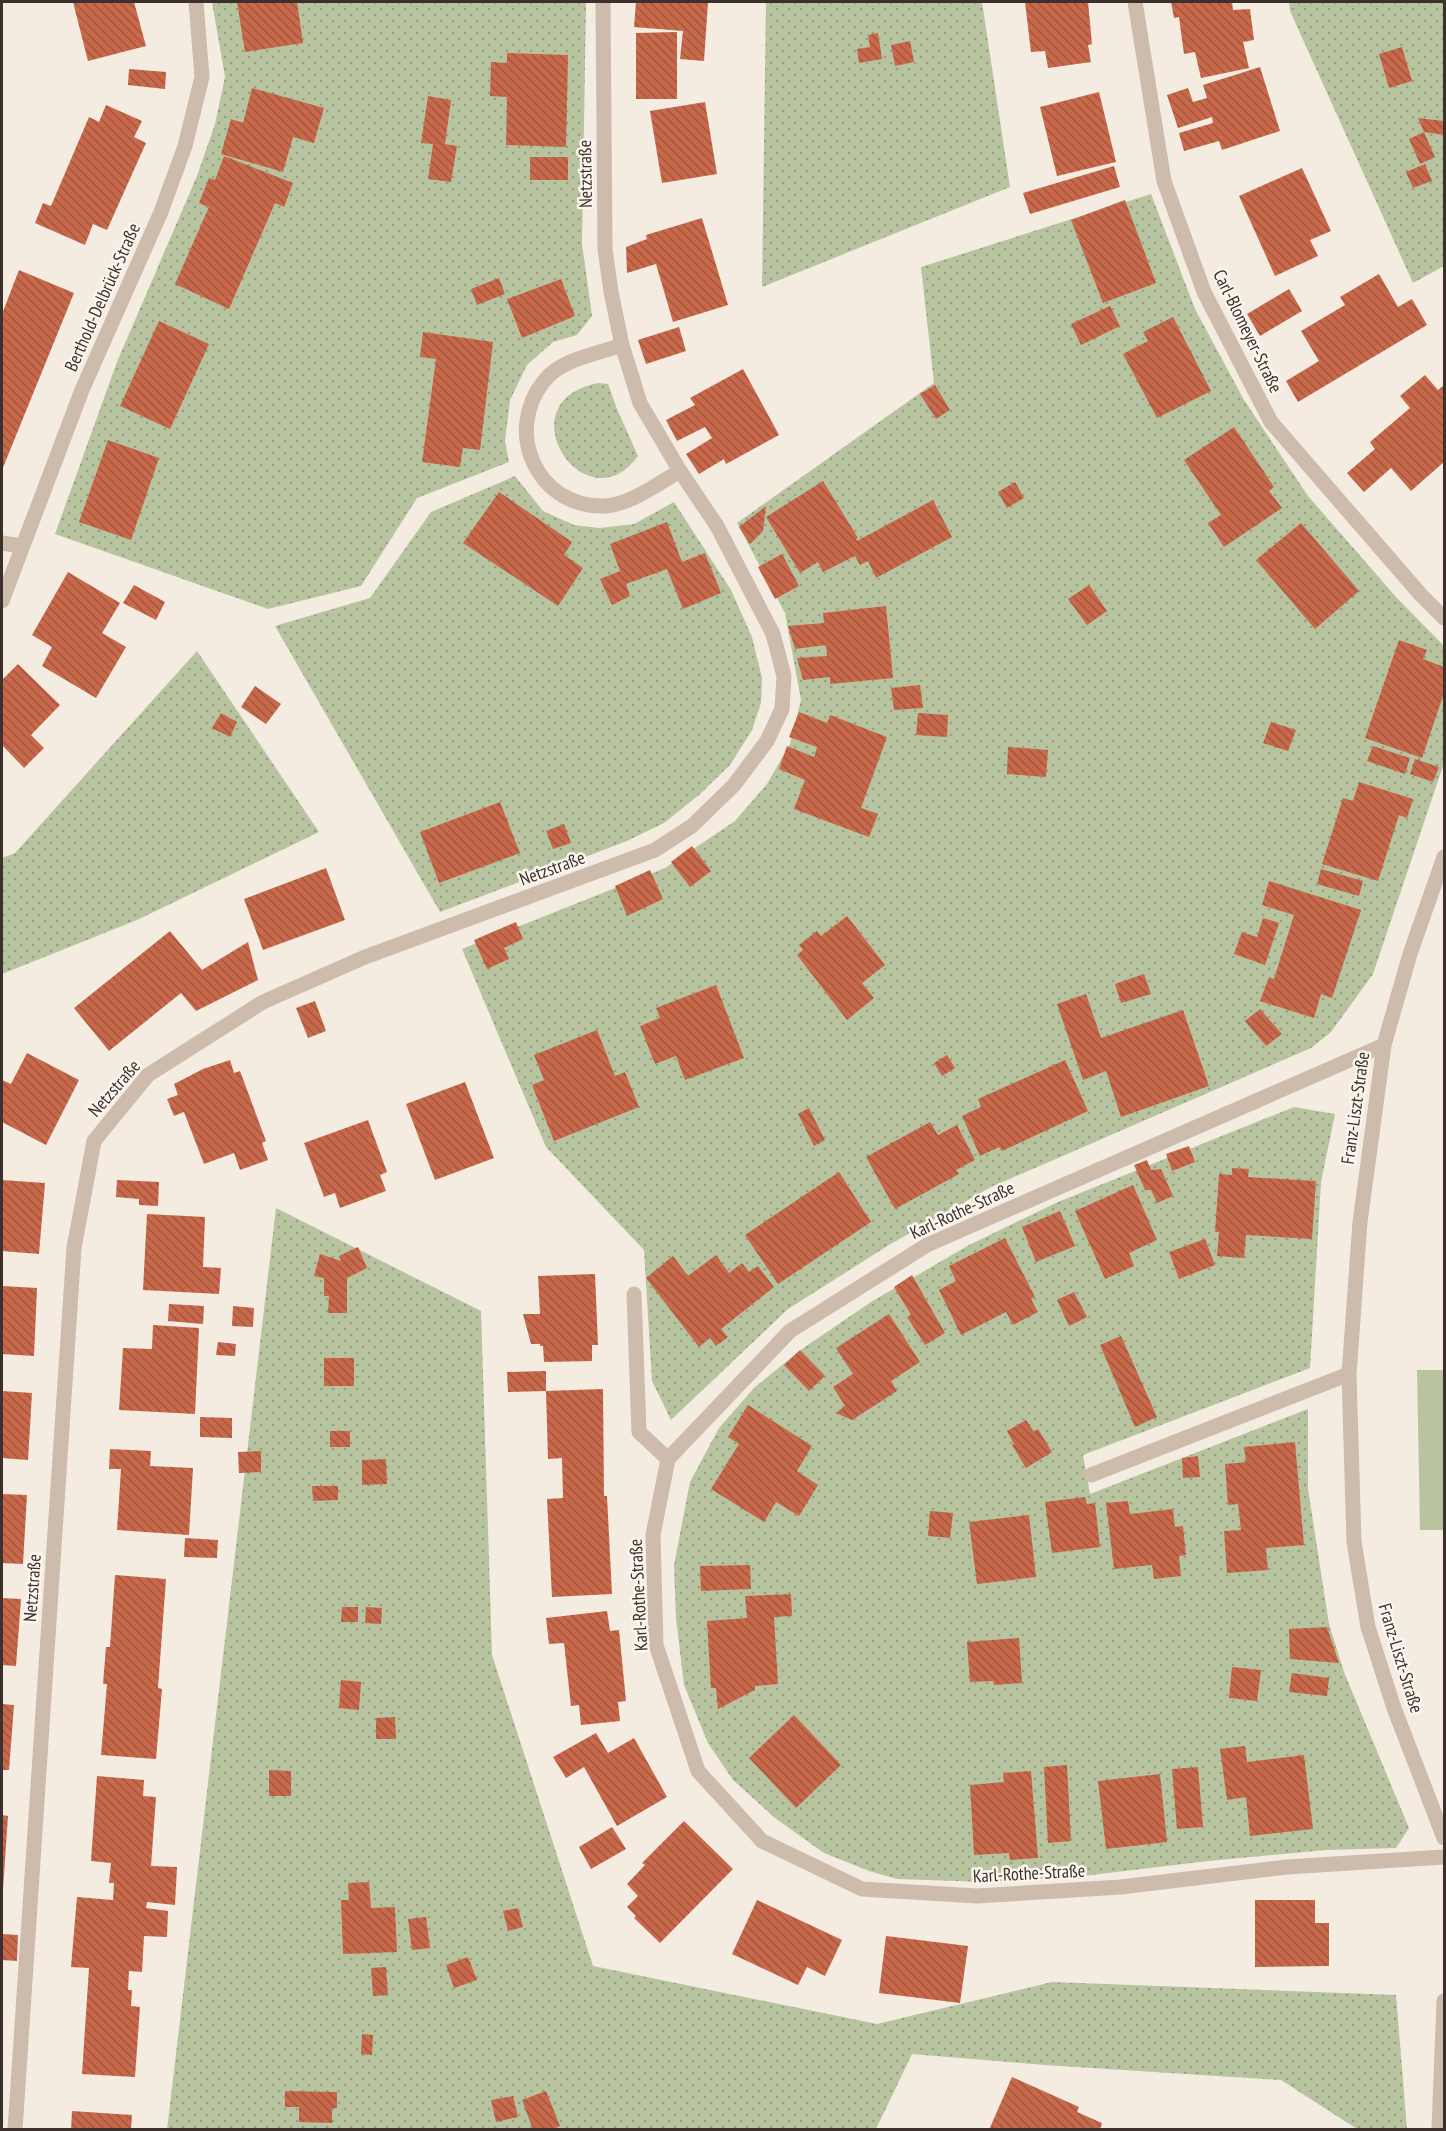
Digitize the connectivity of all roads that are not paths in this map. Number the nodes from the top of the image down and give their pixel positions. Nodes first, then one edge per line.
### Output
1 (196, 2) edge
2 (603, 2) edge
3 (1135, 2) edge
4 (622, 345) junction
5 (680, 471) junction
6 (2, 543) edge
7 (22, 546) junction
8 (2, 601) edge
9 (1444, 618) edge
10 (1444, 857) edge
11 (1383, 1045) junction
12 (634, 1294) dead end
13 (1349, 1374) junction
14 (668, 1459) junction
15 (1091, 1475) dead end
16 (1444, 1838) edge
17 (1444, 1857) edge
18 (1444, 2001) edge
19 (15, 2130) edge
20 (1439, 2130) edge

1 - 7 street, Berthold-Delbrück-Straße
2 - 4 street, Netzstraße
3 - 9 street, Carl-Blomeyer-Straße
4 - 5 street, Netzstraße
4 - 5 street
5 - 19 street, Netzstraße
6 - 7 street
7 - 8 street, Berthold-Delbrück-Straße
10 - 11 street, Franz-Liszt-Straße
11 - 13 street, Franz-Liszt-Straße
11 - 14 street, Karl-Rothe-Straße
12 - 14 street
13 - 15 street
13 - 16 street, Franz-Liszt-Straße
14 - 17 street, Karl-Rothe-Straße
18 - 20 street

